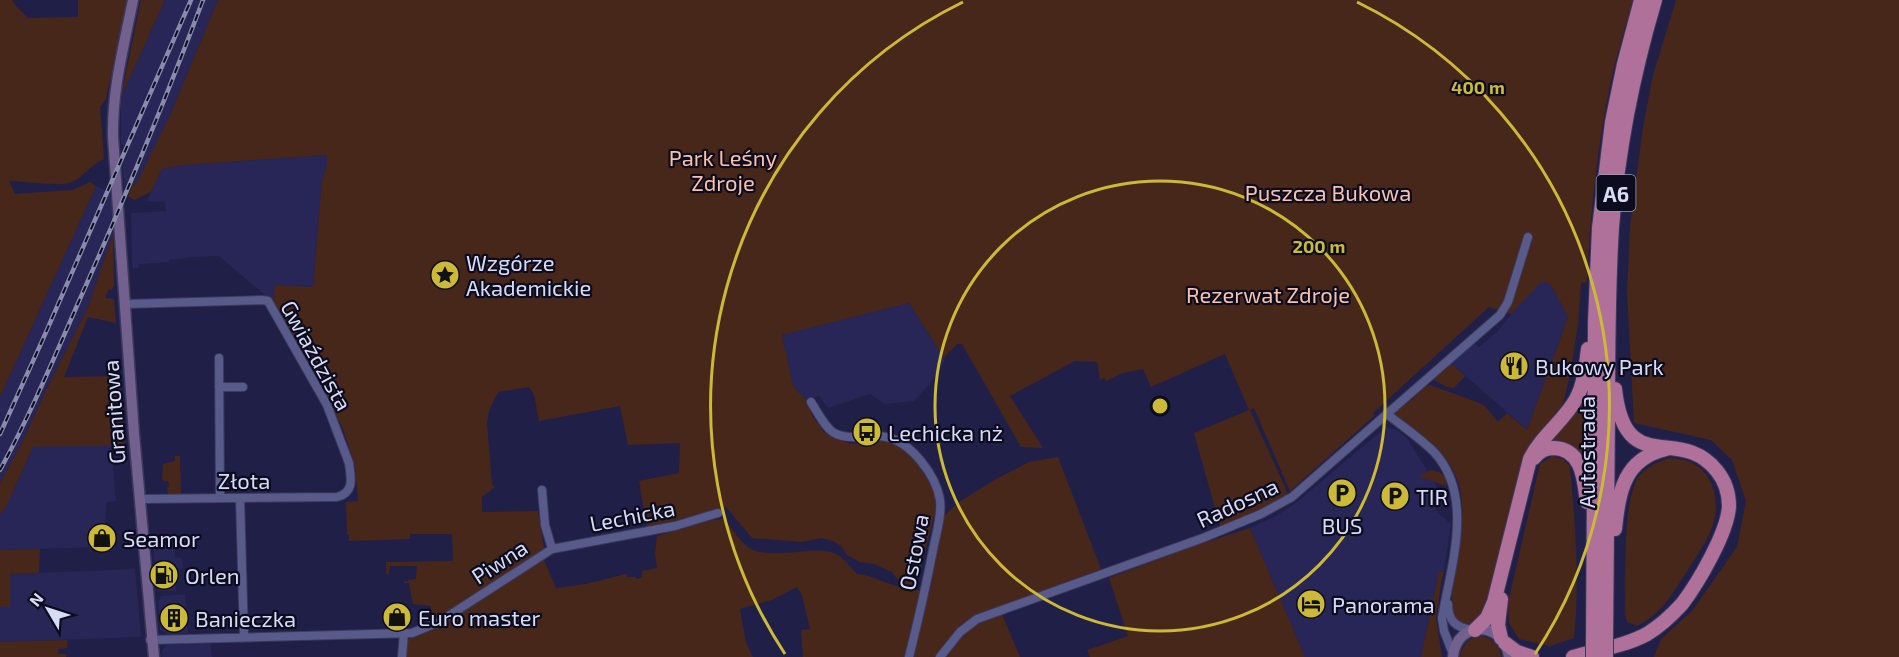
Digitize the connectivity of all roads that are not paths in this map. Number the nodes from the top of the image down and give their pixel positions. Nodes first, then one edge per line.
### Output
1 (133, 0) edge
2 (1641, 0) edge
3 (1654, 0) edge
4 (1528, 237) dead end
5 (1596, 281) junction
6 (125, 304) junction
7 (1608, 339) junction
8 (219, 358) dead end
9 (219, 387) junction
10 (243, 387) dead end
11 (811, 402) dead end
12 (1387, 414) junction
13 (1673, 448) junction
14 (1527, 470) junction
15 (542, 490) dead end
16 (347, 493) joint
17 (220, 498) junction
18 (240, 498) junction
19 (140, 499) junction
20 (718, 513) dead end
21 (1593, 546) junction
22 (552, 549) junction
23 (1503, 570) junction
24 (1448, 587) junction
25 (1606, 606) junction
26 (1475, 630) junction
27 (404, 633) junction
28 (244, 637) junction
29 (151, 640) junction
30 (1599, 641) junction
31 (1505, 646) edge
32 (154, 657) edge
33 (402, 657) edge
34 (909, 657) edge
35 (940, 657) edge
36 (1453, 657) edge
37 (1532, 657) edge
38 (1573, 657) edge
39 (1593, 657) edge
40 (1606, 657) edge

1 - 6 street, Granitowa
2 - 5 highway, Autostrada / A6
3 - 7 highway, Autostrada / A6
4 - 12 street, Radosna
5 - 14 highway
5 - 21 highway, Autostrada / A6
6 - 16 street, Gwiaździsta
6 - 19 street, Granitowa
7 - 13 highway
7 - 25 highway, Autostrada / A6
8 - 9 street
9 - 10 street
9 - 17 street
11 - 34 street, Ostowa
12 - 24 street
12 - 35 street, Radosna
13 - 25 highway
13 - 38 highway
14 - 21 highway
14 - 23 highway
15 - 22 street
16 - 18 street, Złota
17 - 18 street, Złota
17 - 19 street, Złota
18 - 28 street
19 - 29 street, Granitowa
20 - 22 street, Lechicka
21 - 30 highway, Autostrada / A6
22 - 27 street, Piwna
23 - 26 highway
23 - 31 highway
24 - 26 street
24 - 36 street
25 - 30 highway, Autostrada / A6
26 - 31 street
26 - 36 street
27 - 28 street, Piwna
27 - 33 street
28 - 29 street, Piwna
29 - 32 street, Granitowa
30 - 39 highway, Autostrada / A6, bridge
30 - 40 highway, Autostrada / A6, bridge
31 - 37 highway

